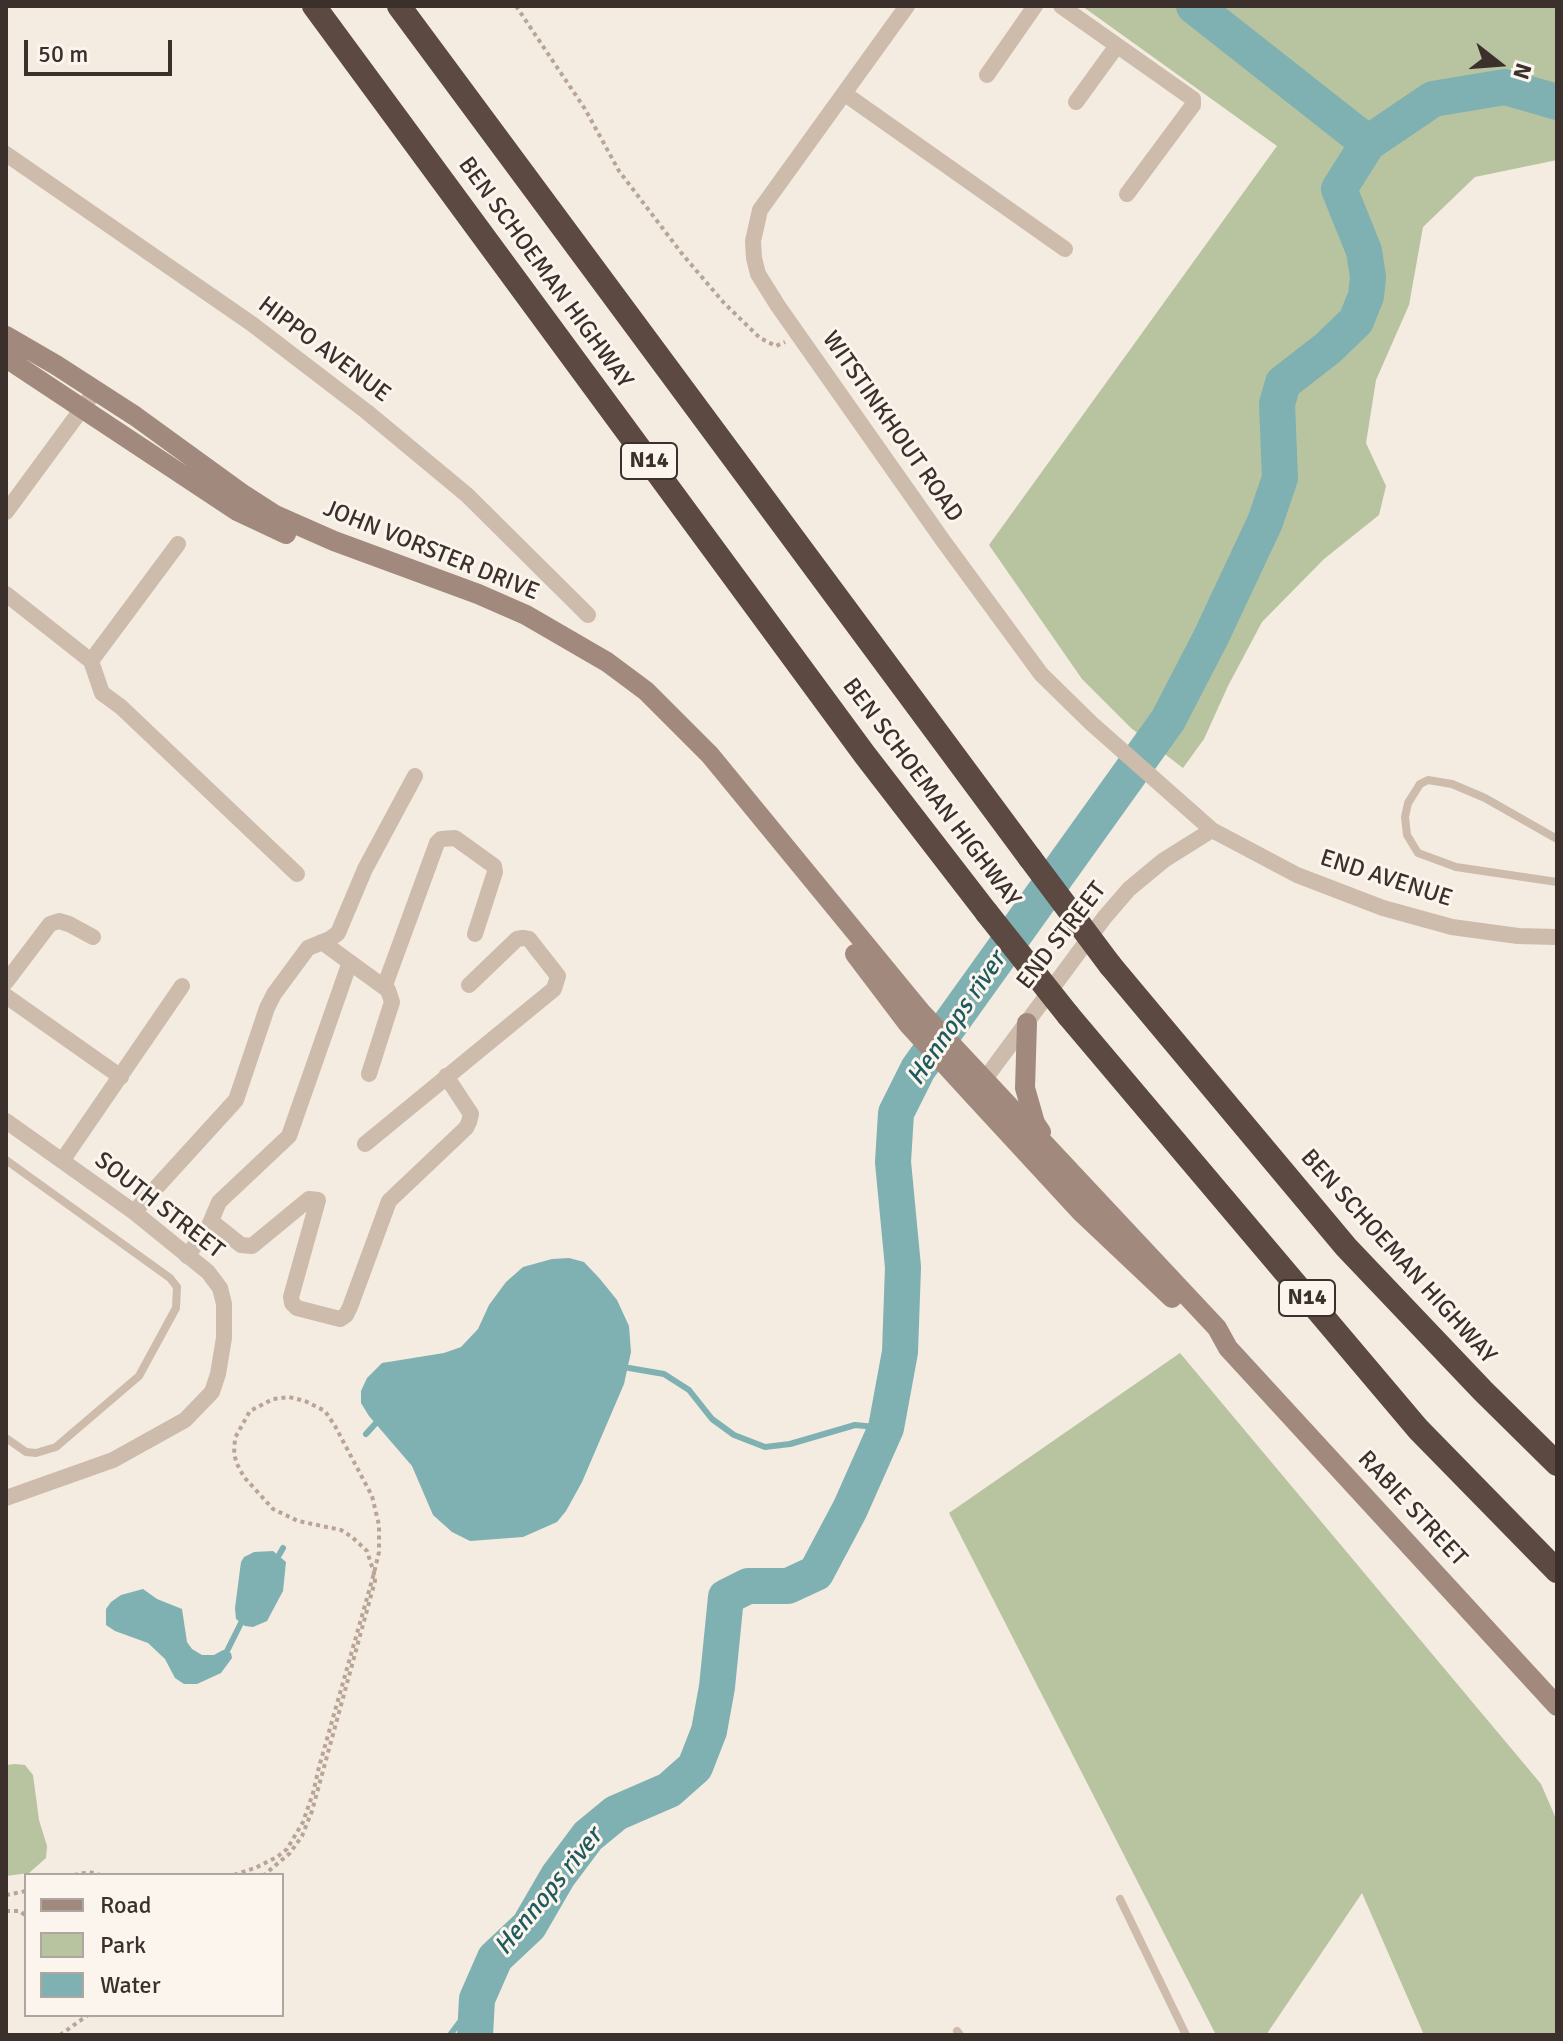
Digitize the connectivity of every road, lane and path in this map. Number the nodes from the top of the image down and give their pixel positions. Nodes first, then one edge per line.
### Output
1 (314, 6) edge
2 (399, 6) edge
3 (516, 6) edge
4 (907, 6) edge
5 (1035, 6) edge
6 (1061, 6) edge
7 (1116, 47) junction
8 (987, 75) dead end
9 (845, 94) junction
10 (1076, 102) dead end
11 (6, 154) edge
12 (1127, 194) dead end
13 (1065, 249) dead end
14 (798, 334) junction
15 (6, 336) edge
16 (6, 358) edge
17 (89, 399) junction
18 (6, 512) edge
19 (178, 544) dead end
20 (6, 594) edge
21 (588, 615) dead end
22 (91, 661) junction
23 (415, 776) dead end
24 (1212, 830) junction
25 (1557, 839) edge
26 (297, 874) dead end
27 (1557, 882) edge
28 (475, 934) dead end
29 (93, 937) dead end
30 (1557, 937) edge
31 (322, 942) junction
32 (350, 962) junction
33 (6, 982) edge
34 (385, 985) junction
35 (469, 985) dead end
36 (182, 986) dead end
37 (6, 996) edge
38 (1027, 1023) junction
39 (369, 1074) dead end
40 (446, 1076) junction
41 (121, 1077) junction
42 (979, 1088) junction
43 (6, 1121) edge
44 (365, 1144) dead end
45 (1055, 1155) junction
46 (6, 1160) edge
47 (62, 1161) junction
48 (134, 1212) junction
49 (211, 1221) junction
50 (187, 1256) junction
51 (1228, 1348) junction
52 (6, 1438) edge
53 (1557, 1464) edge
54 (6, 1498) edge
55 (1557, 1571) edge
56 (374, 1573) junction
57 (1557, 1706) edge
58 (243, 1873) edge
59 (266, 1873) edge
60 (1120, 1899) dead end
61 (85, 2017) edge
62 (60, 2035) edge
63 (1186, 2035) edge

1 - 55 highway, BEN SCHOEMAN HIGHWAY / N14, bridge
2 - 53 highway, BEN SCHOEMAN HIGHWAY / N14, bridge
3 - 14 path
4 - 9 street, WITSTINKHOUT ROAD
5 - 8 street
6 - 7 street
7 - 10 street
7 - 12 street
9 - 13 street
9 - 14 street, WITSTINKHOUT ROAD
11 - 21 street, HIPPO AVENUE
14 - 24 street, WITSTINKHOUT ROAD
15 - 17 main road, JOHN VORSTER DRIVE
16 - 17 main road, JOHN VORSTER DRIVE
17 - 18 street
17 - 42 main road, JOHN VORSTER DRIVE
19 - 22 street
20 - 22 street
22 - 26 street
23 - 31 street
24 - 30 street, END AVENUE
24 - 38 street, END STREET
25 - 27 lane
28 - 34 street
29 - 33 street
31 - 32 street
31 - 48 street
32 - 34 street
32 - 49 street
34 - 39 street
35 - 40 street
36 - 41 street
37 - 41 street
38 - 42 street, END STREET
38 - 45 main road
40 - 44 street
40 - 49 street
41 - 47 street
42 - 45 main road, RABIE STREET
42 - 51 main road, RABIE STREET
43 - 47 street, SOUTH STREET
45 - 51 main road, RABIE STREET
46 - 52 lane
47 - 48 street, SOUTH STREET
48 - 50 street, SOUTH STREET
49 - 50 street
50 - 54 street, SOUTH STREET
51 - 57 main road, RABIE STREET
56 - 56 path
56 - 58 path
56 - 59 path
60 - 63 lane
61 - 62 path

